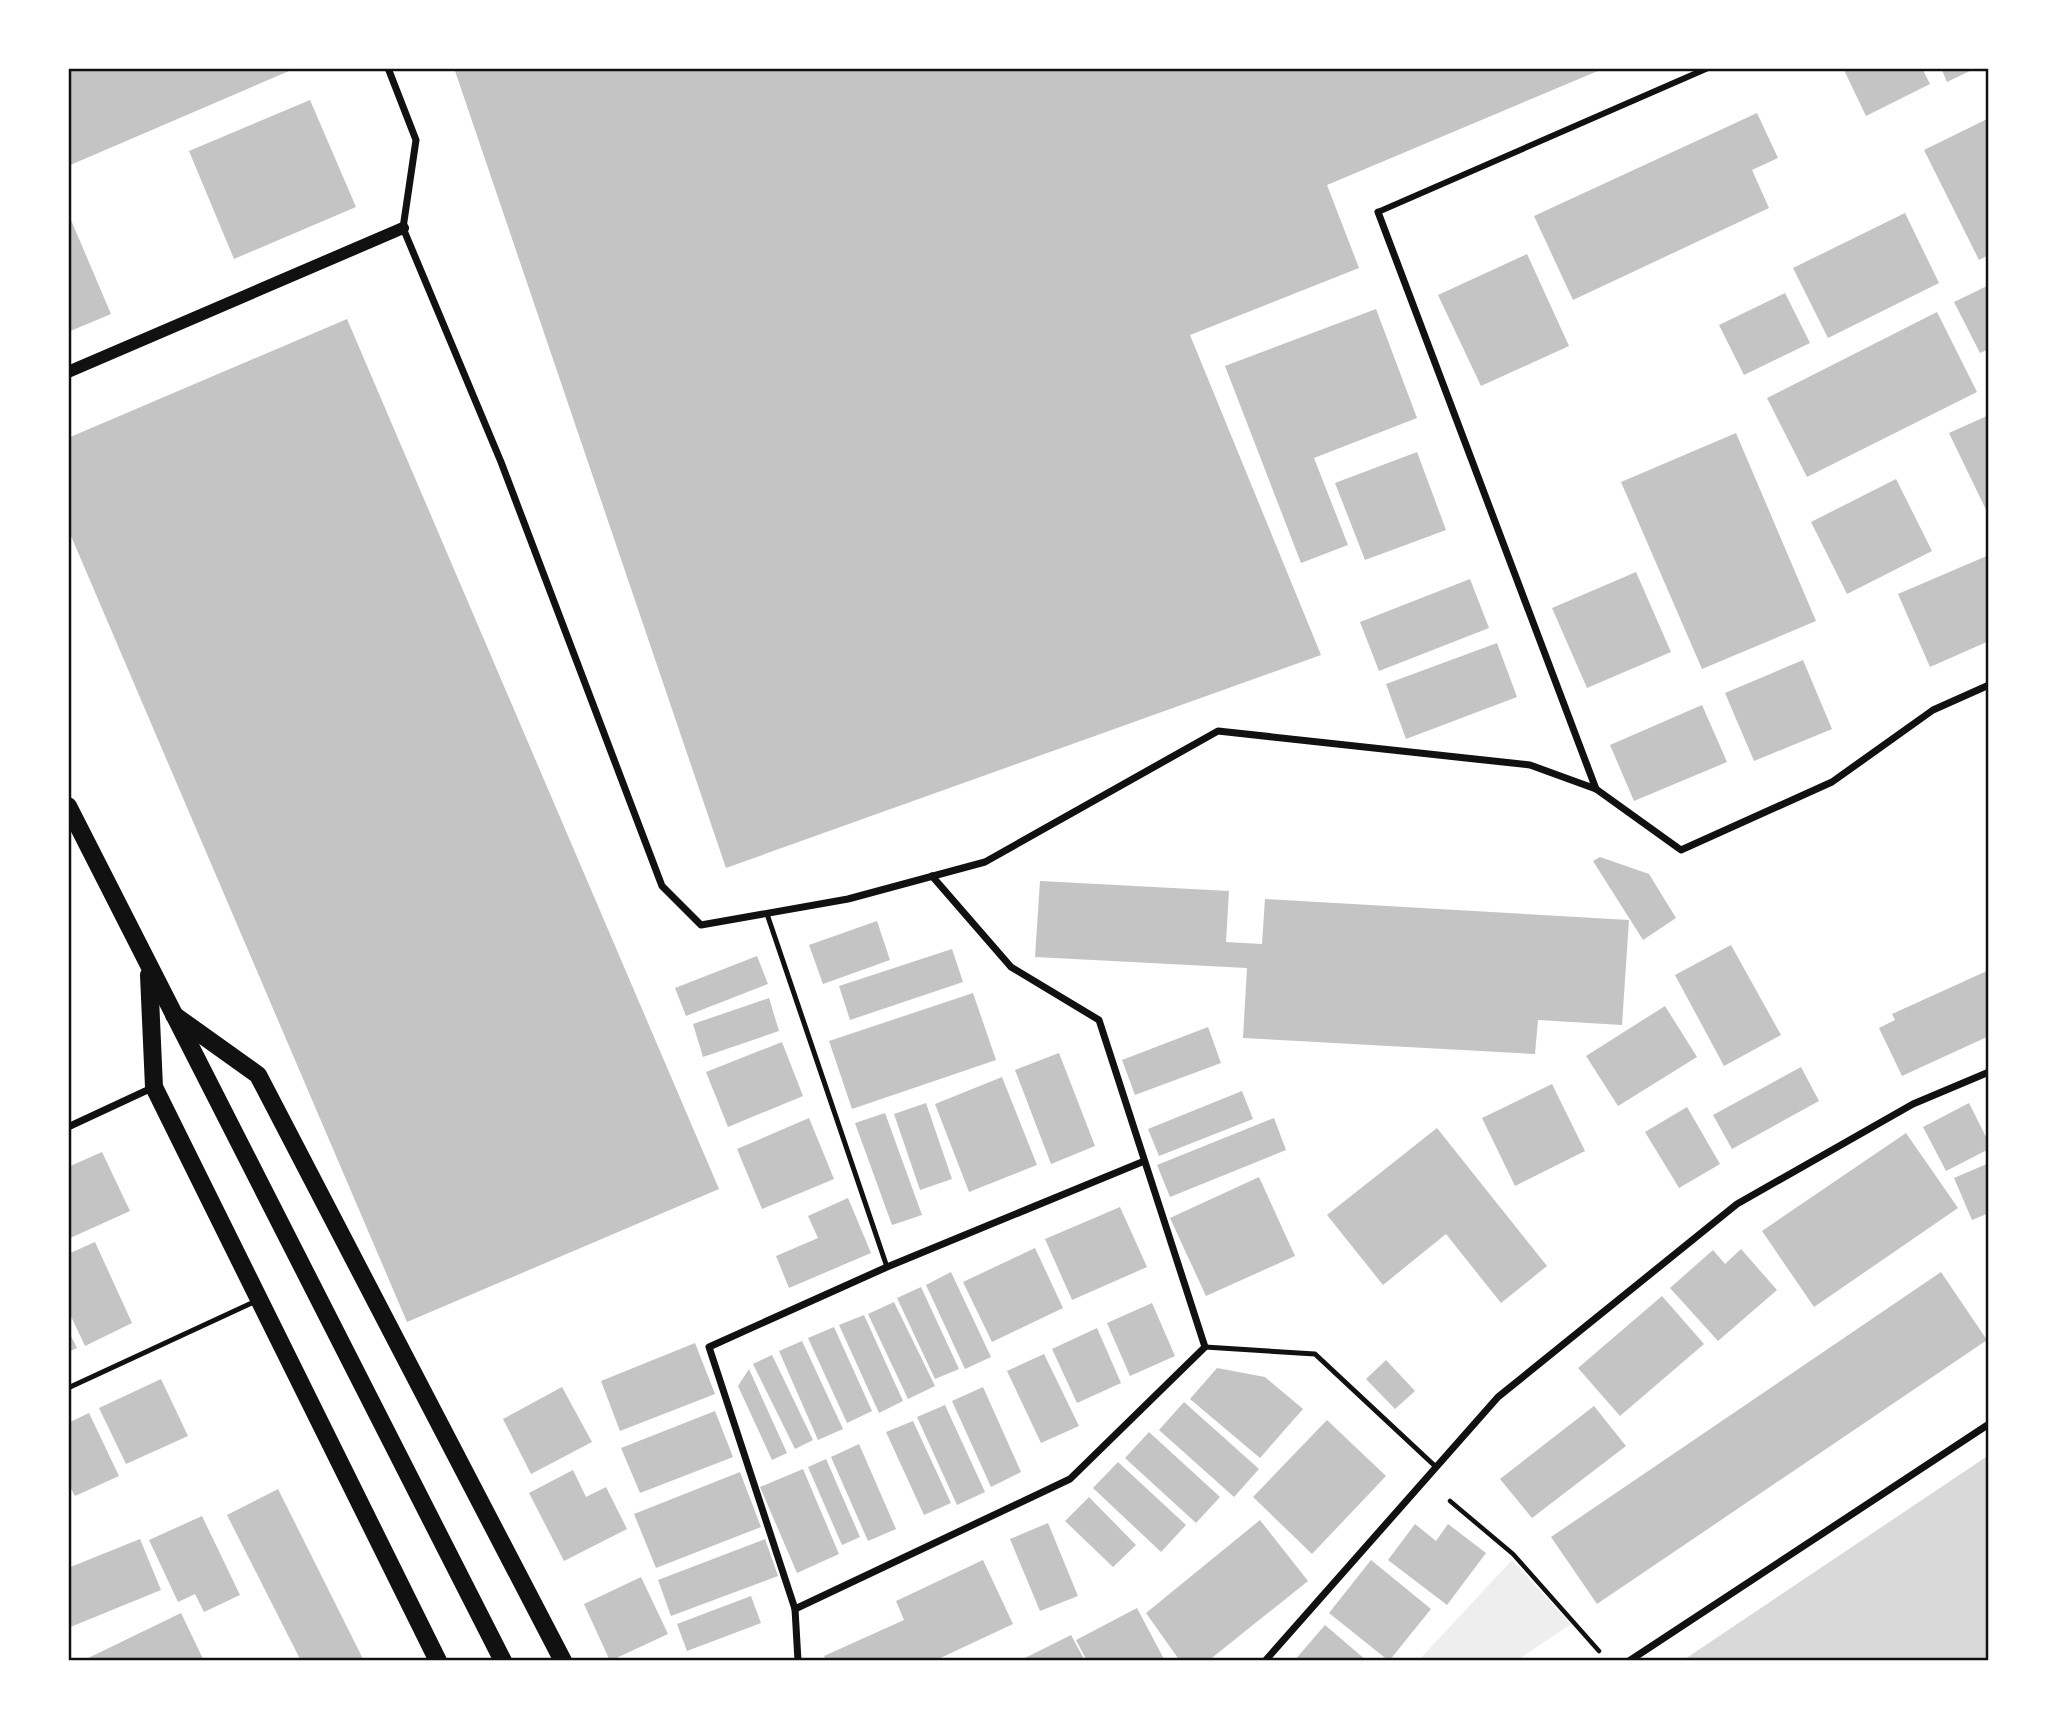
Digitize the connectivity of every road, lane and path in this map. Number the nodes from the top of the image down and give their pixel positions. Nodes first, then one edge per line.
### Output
1 (388, 68) edge
2 (1708, 68) edge
3 (1378, 212) joint
4 (403, 228) junction
5 (68, 372) edge
6 (1989, 685) edge
7 (1596, 789) junction
8 (68, 806) edge
9 (933, 876) junction
10 (767, 914) junction
11 (149, 965) junction
12 (171, 1013) junction
13 (1989, 1072) edge
14 (154, 1087) junction
15 (68, 1127) edge
16 (1143, 1162) junction
17 (887, 1267) junction
18 (257, 1300) junction
19 (1205, 1348) junction
20 (68, 1388) edge
21 (1989, 1424) edge
22 (1436, 1467) junction
23 (1425, 1480) junction
24 (795, 1609) junction
25 (438, 1661) edge
26 (503, 1661) edge
27 (563, 1661) edge
28 (798, 1661) edge
29 (1265, 1661) edge
30 (1607, 1661) edge
31 (1629, 1661) edge

1 - 4 street
2 - 3 street
3 - 7 street
4 - 5 street
4 - 10 street
6 - 7 street
7 - 9 street
8 - 11 main road
9 - 10 street
9 - 16 street
10 - 17 lane
11 - 12 main road
11 - 14 main road
12 - 26 main road
12 - 27 main road
13 - 22 street
14 - 15 street
14 - 18 main road
16 - 17 street
16 - 19 street
17 - 24 street
18 - 20 lane
18 - 25 main road
19 - 22 lane
19 - 24 street
21 - 31 street
22 - 23 street
23 - 29 street
23 - 30 path
24 - 28 street

